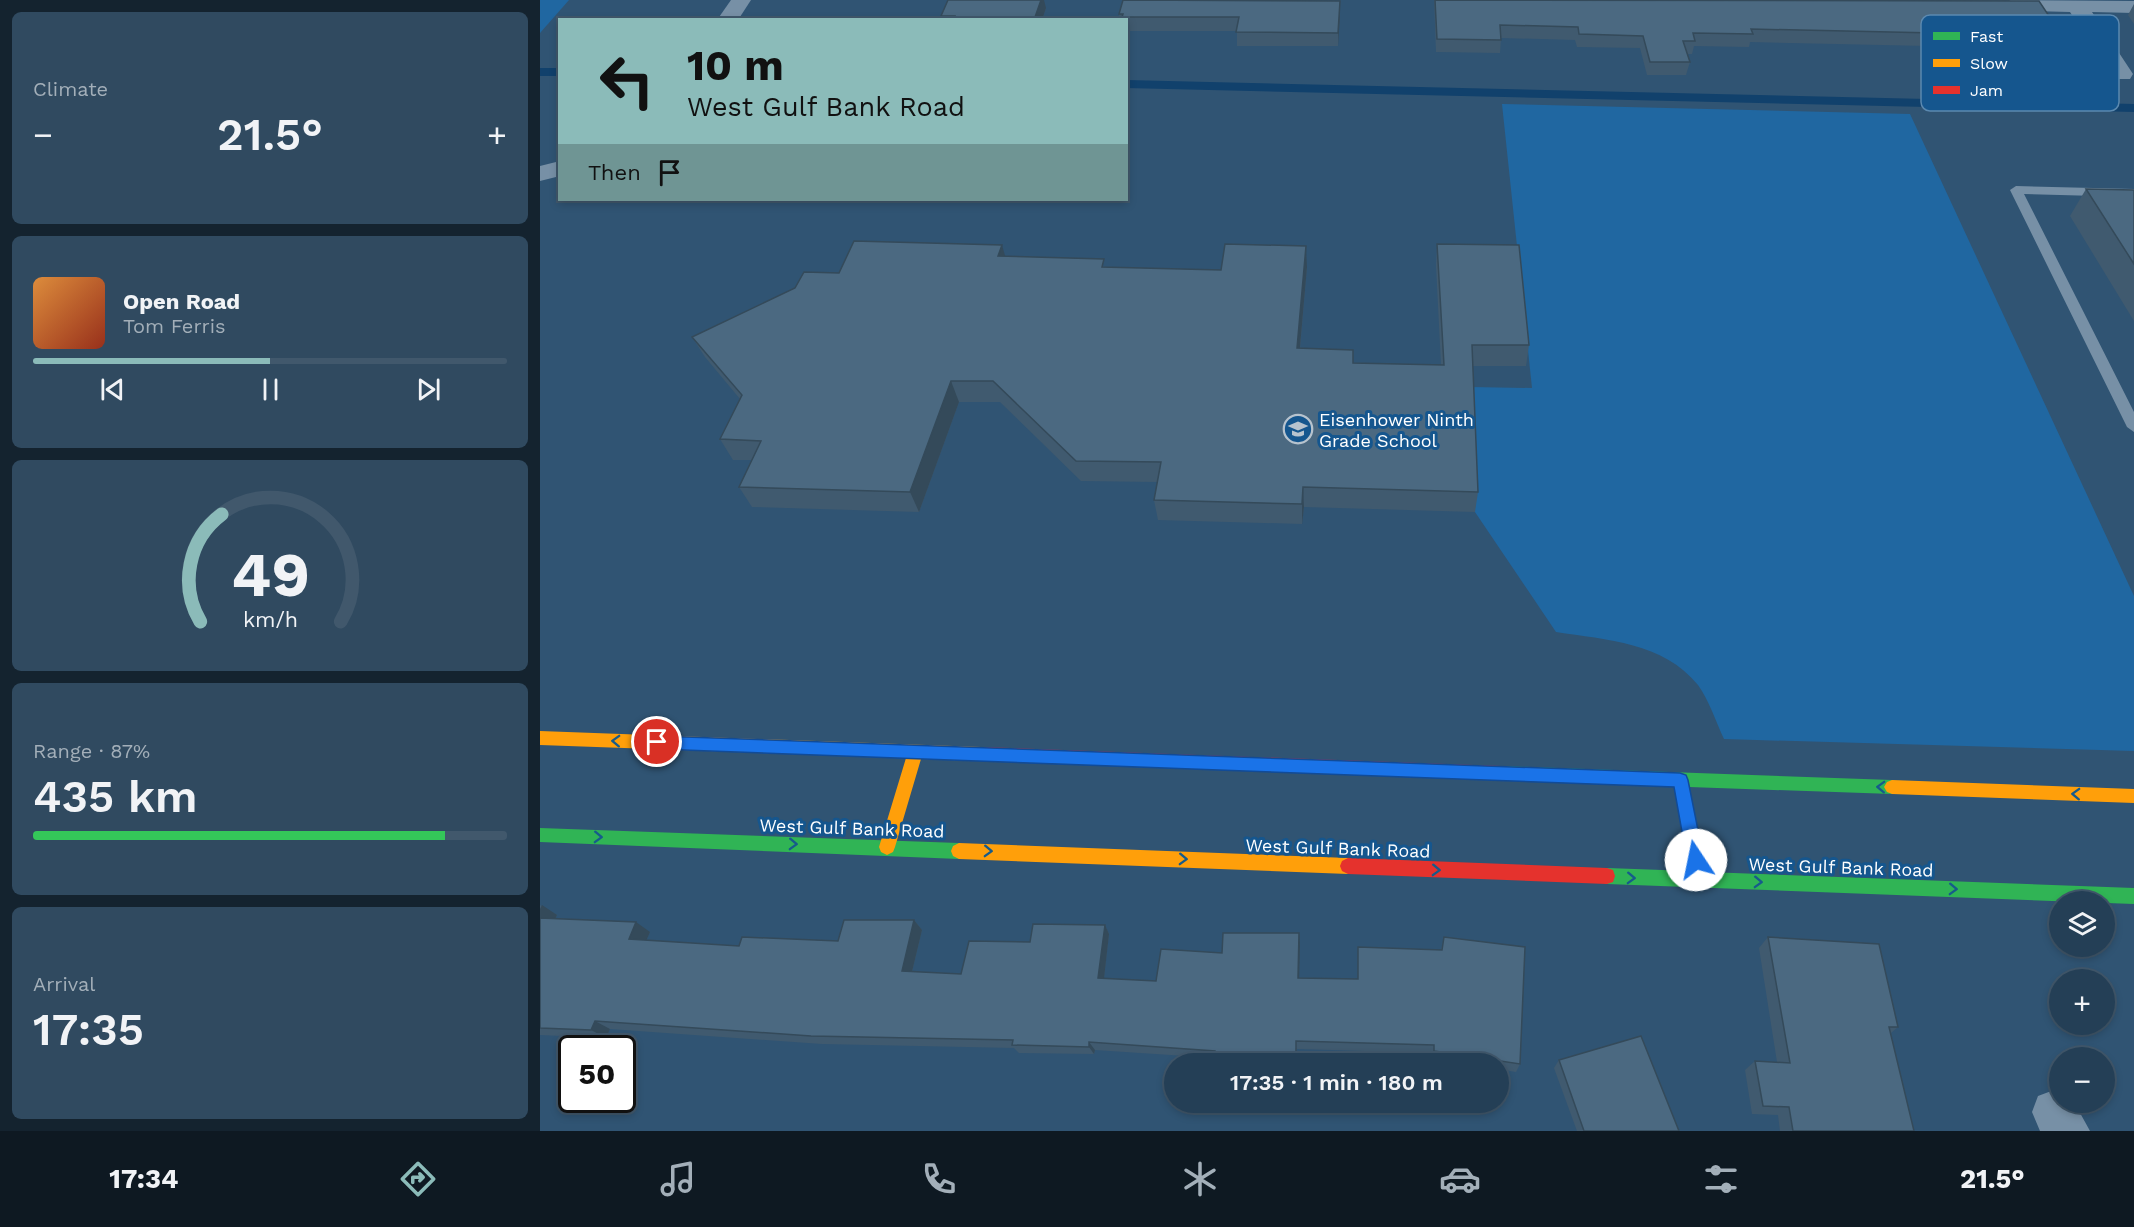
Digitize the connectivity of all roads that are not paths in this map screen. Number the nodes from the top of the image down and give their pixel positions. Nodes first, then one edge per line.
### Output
1 (741, 0) edge
2 (2075, 3) edge
3 (1983, 4) edge
4 (2134, 7) edge
5 (728, 18) edge
6 (2119, 69) edge
7 (2122, 74) dead end
8 (558, 169) edge
9 (540, 174) edge
10 (2134, 193) edge
11 (2134, 427) edge
12 (540, 738) edge
13 (915, 753) junction
14 (1680, 780) junction
15 (2134, 796) edge
16 (540, 835) edge
17 (887, 847) junction
18 (1700, 880) junction
19 (2134, 896) edge

1 - 5 street
2 - 3 street
2 - 4 street
6 - 7 street
8 - 9 street
10 - 11 lane
13 -> 12 main road
13 - 14 main road
13 - 17 main road
15 -> 14 main road
14 - 18 main road
16 -> 17 main road, West Gulf Bank Road
17 -> 18 main road, West Gulf Bank Road
18 -> 19 main road, West Gulf Bank Road

